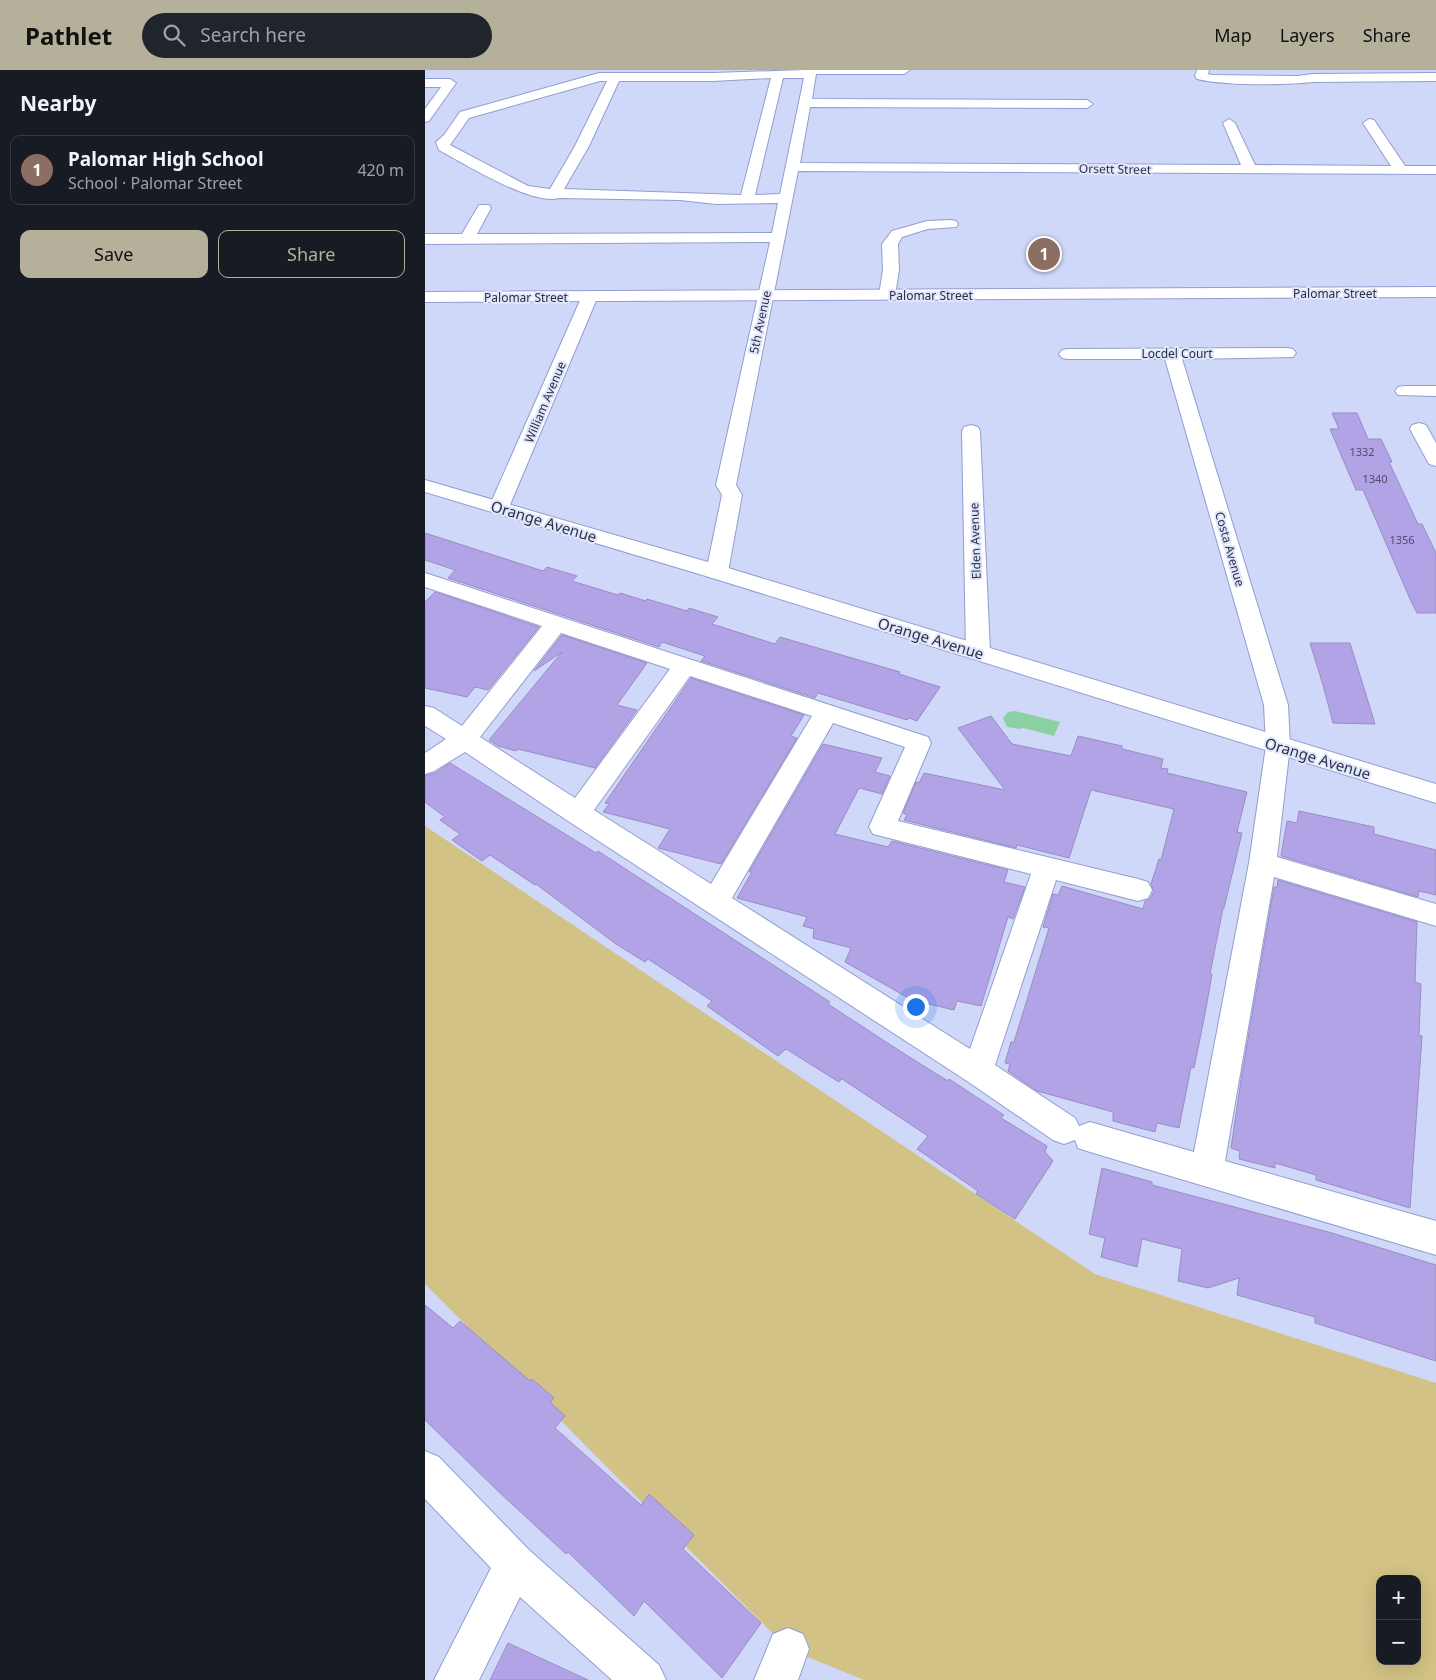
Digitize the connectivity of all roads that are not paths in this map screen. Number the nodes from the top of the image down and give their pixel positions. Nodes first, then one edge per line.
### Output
1 (905, 70) edge
2 (1203, 70) edge
3 (810, 72) edge
4 (1310, 74) edge
5 (778, 75) junction
6 (615, 77) junction
7 (1436, 77) edge
8 (425, 83) edge
9 (805, 103) junction
10 (1087, 104) dead end
11 (425, 118) edge
12 (1229, 123) dead end
13 (1369, 124) dead end
14 (793, 168) junction
15 (1250, 170) junction
16 (1401, 170) junction
17 (1436, 170) edge
18 (554, 195) junction
19 (787, 198) junction
20 (747, 199) junction
21 (484, 208) dead end
22 (563, 223) dead end
23 (665, 224) dead end
24 (951, 224) dead end
25 (779, 237) junction
26 (555, 238) junction
27 (660, 238) junction
28 (425, 239) edge
29 (467, 239) junction
30 (1436, 292) edge
31 (887, 295) junction
32 (590, 296) junction
33 (765, 296) junction
34 (425, 297) edge
35 (1172, 353) junction
36 (1068, 354) dead end
37 (1287, 354) dead end
38 (1404, 391) dead end
39 (1436, 391) edge
40 (1419, 429) dead end
41 (971, 430) dead end
42 (1436, 460) edge
43 (425, 486) edge
44 (499, 507) junction
45 (717, 572) junction
46 (425, 580) edge
47 (556, 624) junction
48 (978, 652) junction
49 (685, 666) junction
50 (827, 712) junction
51 (425, 714) edge
52 (464, 740) junction
53 (1278, 746) junction
54 (425, 766) edge
55 (1436, 794) edge
56 (577, 814) junction
57 (1263, 863) junction
58 (1046, 869) junction
59 (1138, 890) dead end
60 (715, 902) junction
61 (1436, 916) edge
62 (978, 1071) junction
63 (1207, 1169) junction
64 (1436, 1238) edge
65 (425, 1471) edge
66 (515, 1564) junction
67 (456, 1680) edge
68 (645, 1680) edge

1 - 3 street
2 - 4 street
3 - 5 street
3 - 9 street, 5th Avenue
4 - 7 street
5 - 6 street
5 - 20 street
6 - 18 street
6 - 18 street
8 - 11 street
9 - 10 street
9 - 14 street, 5th Avenue
12 - 15 street
13 - 16 street
14 - 15 street, Orsett Street
14 - 19 street, 5th Avenue
15 - 16 street, Orsett Street
16 - 17 street, Orsett Street
18 - 20 street
19 - 20 street
19 - 25 street, 5th Avenue
21 - 29 street
22 - 26 street
23 - 27 street
24 - 31 street
25 - 27 street
25 - 33 street, 5th Avenue
26 - 27 street
26 - 29 street
28 - 29 street
30 - 31 street, Palomar Street
31 - 33 street, Palomar Street
32 - 33 street, Palomar Street
32 - 34 street, Palomar Street
32 - 44 street, William Avenue
33 - 45 street, 5th Avenue
35 - 36 street, Locdel Court
35 - 37 street, Locdel Court
35 - 53 street, Costa Avenue
38 - 39 street
40 - 42 street
41 - 48 street, Elden Avenue
43 - 44 street, Orange Avenue
44 - 45 street, Orange Avenue
45 - 48 street, Orange Avenue
46 - 47 street
47 - 49 street
47 - 52 street
48 - 53 street, Orange Avenue
49 - 50 street
49 - 56 street
50 - 58 street
50 - 60 street
51 - 52 street
52 - 54 street
52 - 56 street
53 - 55 street, Orange Avenue
53 - 57 street, Costa Avenue
56 - 60 street
57 - 61 street
57 - 63 street, Costa Avenue
58 - 59 street
58 - 62 street
60 - 62 street
62 - 63 street
63 - 64 street
65 - 66 street
66 - 67 street
66 - 68 street

